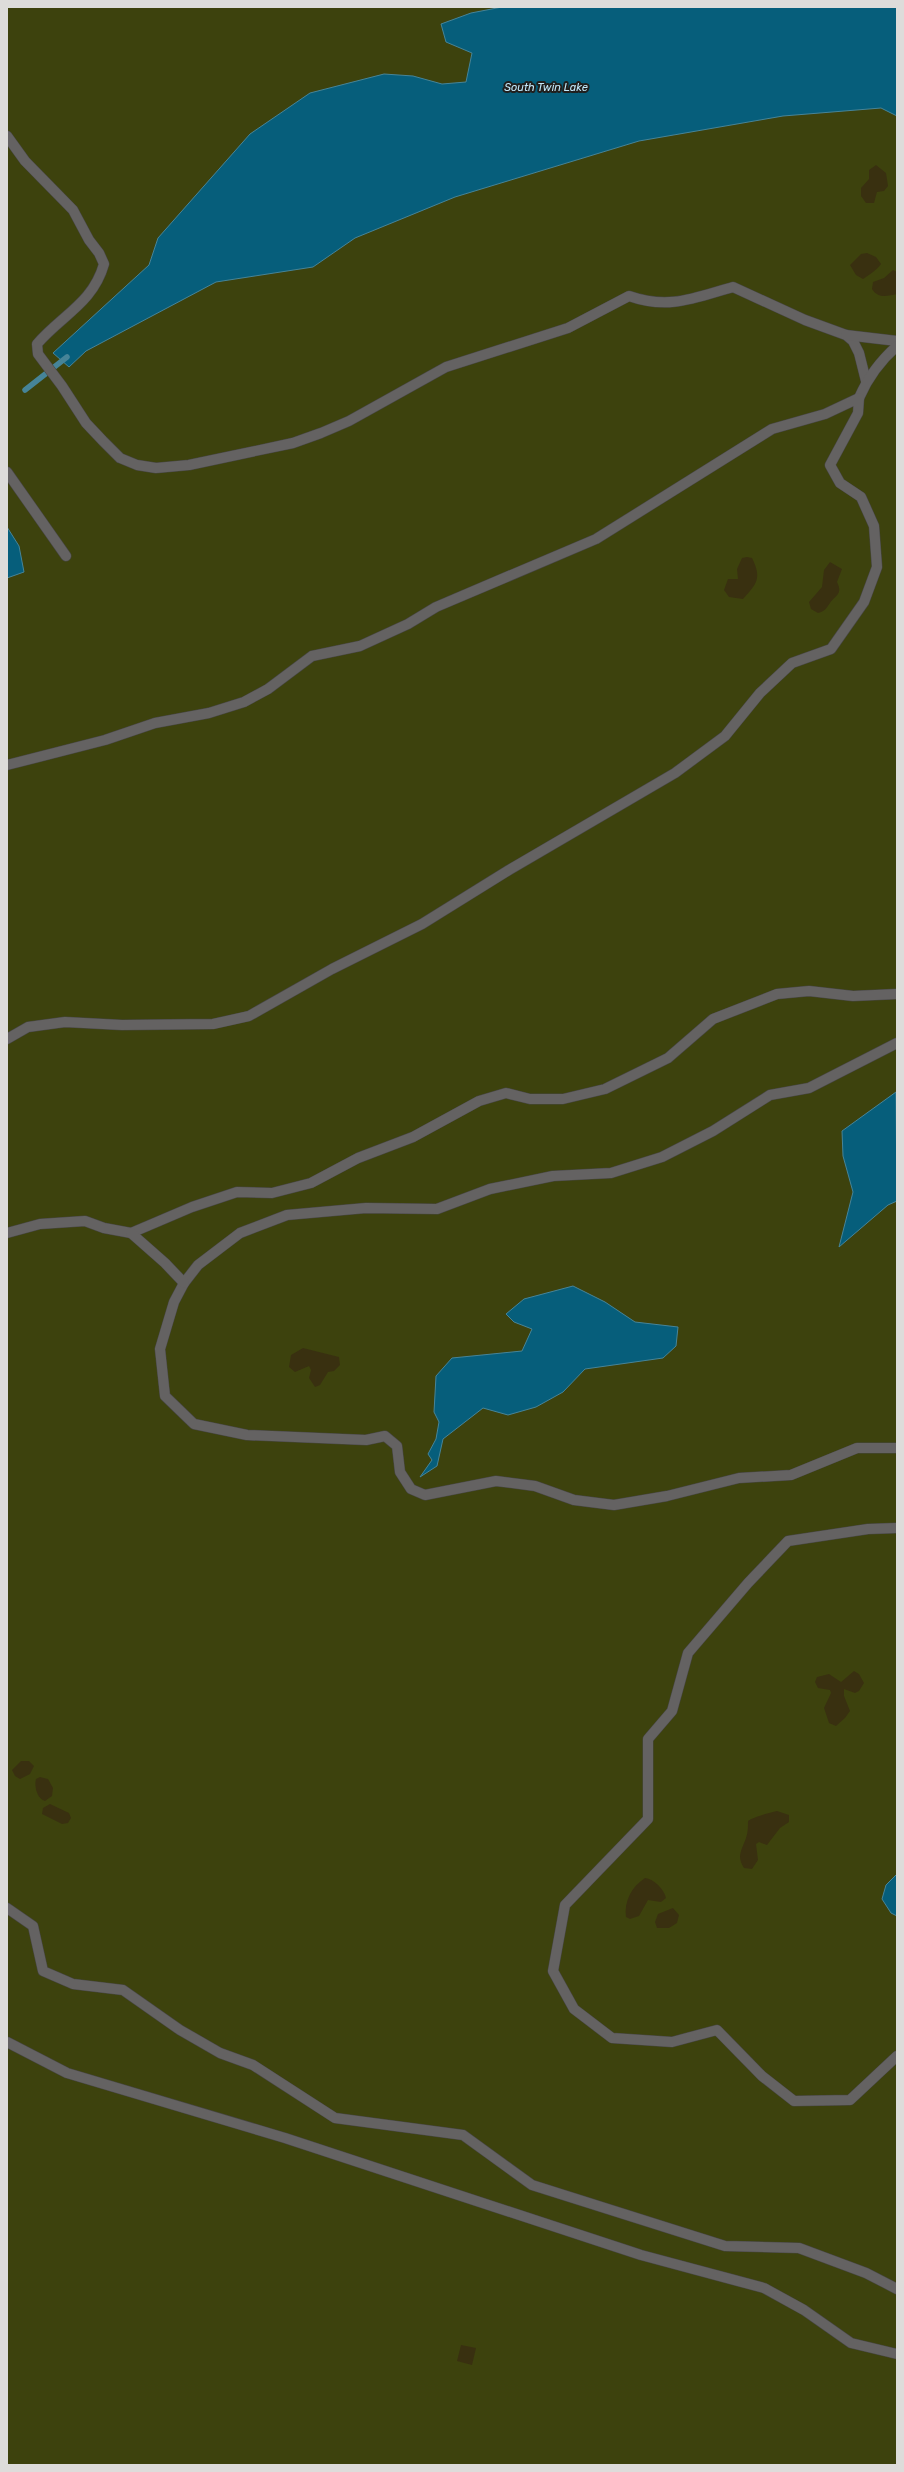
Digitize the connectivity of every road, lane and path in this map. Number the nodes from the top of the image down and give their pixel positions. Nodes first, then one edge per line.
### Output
1 (7, 136) edge
2 (846, 335) junction
3 (897, 341) edge
4 (897, 346) edge
5 (866, 381) junction
6 (859, 398) junction
7 (7, 472) edge
8 (66, 556) dead end
9 (7, 765) edge
10 (897, 994) edge
11 (7, 1039) edge
12 (897, 1043) edge
13 (7, 1233) edge
14 (131, 1233) junction
15 (184, 1282) junction
16 (897, 1448) edge
17 (897, 1528) edge
18 (7, 1908) edge
19 (7, 2042) edge
20 (897, 2056) edge
21 (897, 2289) edge
22 (897, 2354) edge

1 - 2 lane
2 - 3 lane
2 - 5 lane
4 - 5 lane
5 - 6 lane
6 - 9 lane
6 - 11 lane
7 - 8 lane
10 - 14 lane
12 - 15 lane
13 - 14 lane
14 - 15 lane
15 - 16 lane
17 - 20 lane
18 - 21 lane
19 - 22 lane

